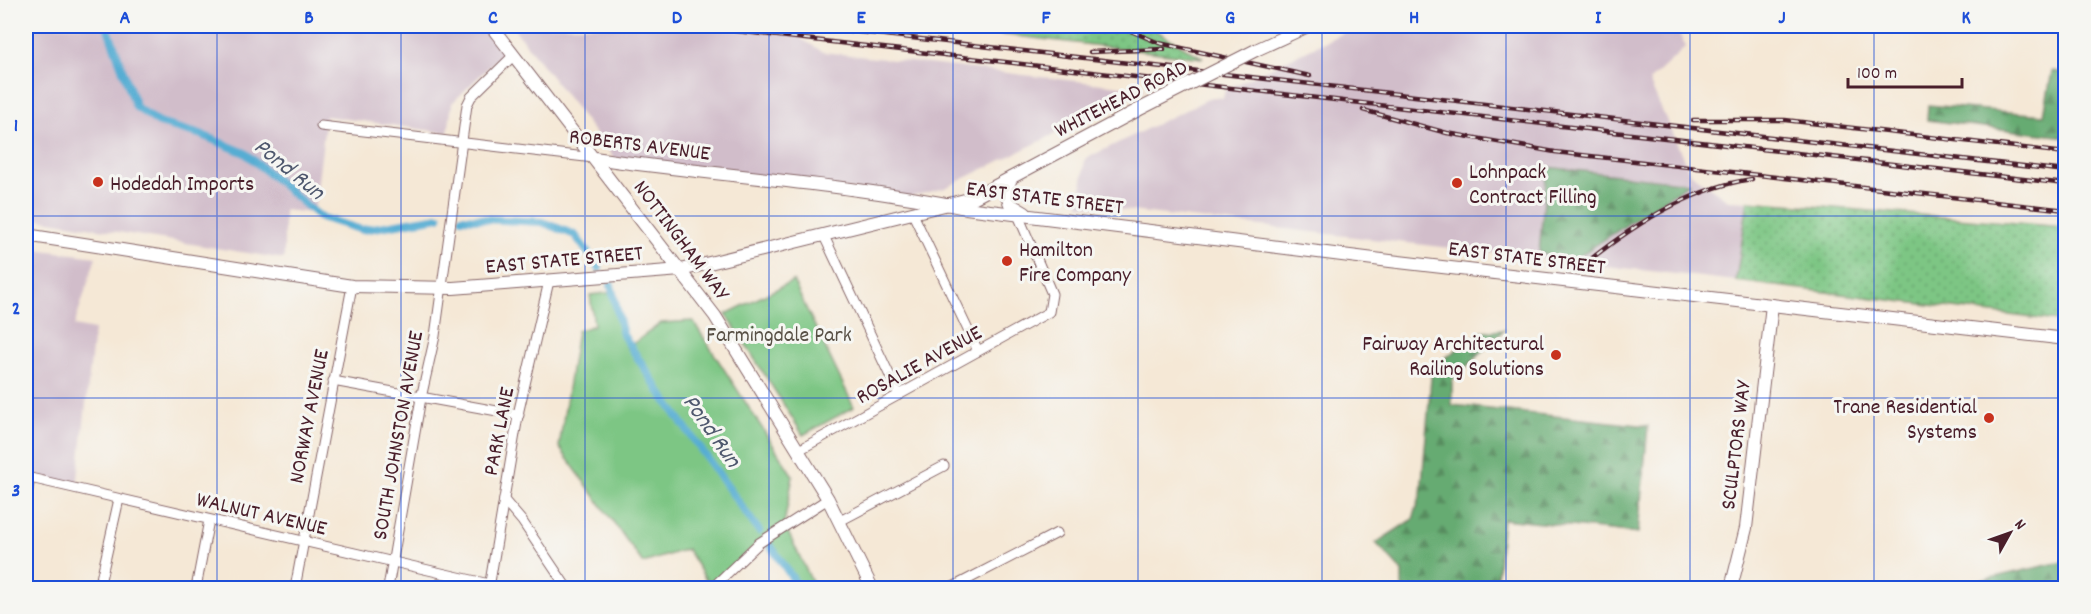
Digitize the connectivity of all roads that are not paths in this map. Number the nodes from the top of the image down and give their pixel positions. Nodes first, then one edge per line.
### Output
1 (491, 26) edge
2 (1308, 26) edge
3 (514, 55) junction
4 (321, 126) dead end
5 (461, 144) junction
6 (594, 158) junction
7 (1011, 178) junction
8 (952, 205) junction
9 (914, 214) junction
10 (1023, 215) junction
11 (26, 235) edge
12 (824, 236) junction
13 (681, 270) junction
14 (549, 281) junction
15 (352, 286) junction
16 (442, 288) junction
17 (1772, 305) junction
18 (2066, 339) edge
19 (978, 351) junction
20 (333, 381) junction
21 (899, 395) junction
22 (421, 398) junction
23 (519, 415) junction
24 (799, 450) junction
25 (944, 466) dead end
26 (28, 478) edge
27 (119, 499) junction
28 (828, 499) junction
29 (26, 500) edge
30 (504, 500) junction
31 (208, 520) junction
32 (840, 520) junction
33 (1058, 533) dead end
34 (304, 542) junction
35 (392, 562) junction
36 (489, 586) edge
37 (716, 587) edge
38 (99, 588) edge
39 (196, 588) edge
40 (295, 588) edge
41 (388, 588) edge
42 (567, 588) edge
43 (872, 588) edge
44 (951, 588) edge
45 (1731, 588) edge

1 - 3 street, NOTTINGHAM WAY
2 - 7 street, WHITEHEAD ROAD, bridge
3 - 5 street, SOUTH JOHNSTON AVENUE
3 - 6 street, NOTTINGHAM WAY
4 - 5 street, ROBERTS AVENUE
5 - 6 street, ROBERTS AVENUE
5 - 16 street, SOUTH JOHNSTON AVENUE
6 - 8 street, ROBERTS AVENUE
6 - 13 street, NOTTINGHAM WAY
7 - 8 street, WHITEHEAD ROAD
7 - 10 street
8 - 9 street, EAST STATE STREET
8 - 10 street, EAST STATE STREET
9 - 12 street, EAST STATE STREET
9 - 19 street
10 - 17 street, EAST STATE STREET
10 - 19 street, ROSALIE AVENUE
11 - 15 street, EAST STATE STREET
12 - 13 street, EAST STATE STREET
12 - 21 street
13 - 14 street, EAST STATE STREET
13 - 24 street, NOTTINGHAM WAY
14 - 16 street, EAST STATE STREET
14 - 23 street, PARK LANE
15 - 16 street, EAST STATE STREET
15 - 20 street, NORWAY AVENUE
16 - 22 street, SOUTH JOHNSTON AVENUE
17 - 18 street, EAST STATE STREET
17 - 45 street, SCULPTORS WAY
19 - 21 street, ROSALIE AVENUE
20 - 22 street
20 - 34 street, NORWAY AVENUE
21 - 24 street, ROSALIE AVENUE
22 - 23 street
22 - 35 street, SOUTH JOHNSTON AVENUE
23 - 30 street, PARK LANE
24 - 28 street, NOTTINGHAM WAY
25 - 32 street
26 - 27 street, WALNUT AVENUE
26 - 29 street
27 - 31 street, WALNUT AVENUE
27 - 38 street
28 - 32 street, NOTTINGHAM WAY
28 - 37 street
30 - 36 street, PARK LANE
30 - 42 street
31 - 34 street, WALNUT AVENUE
31 - 39 street
32 - 43 street, NOTTINGHAM WAY
33 - 44 street
34 - 35 street, WALNUT AVENUE
34 - 40 street, NORWAY AVENUE
35 - 36 street, WALNUT AVENUE
35 - 41 street, SOUTH JOHNSTON AVENUE

